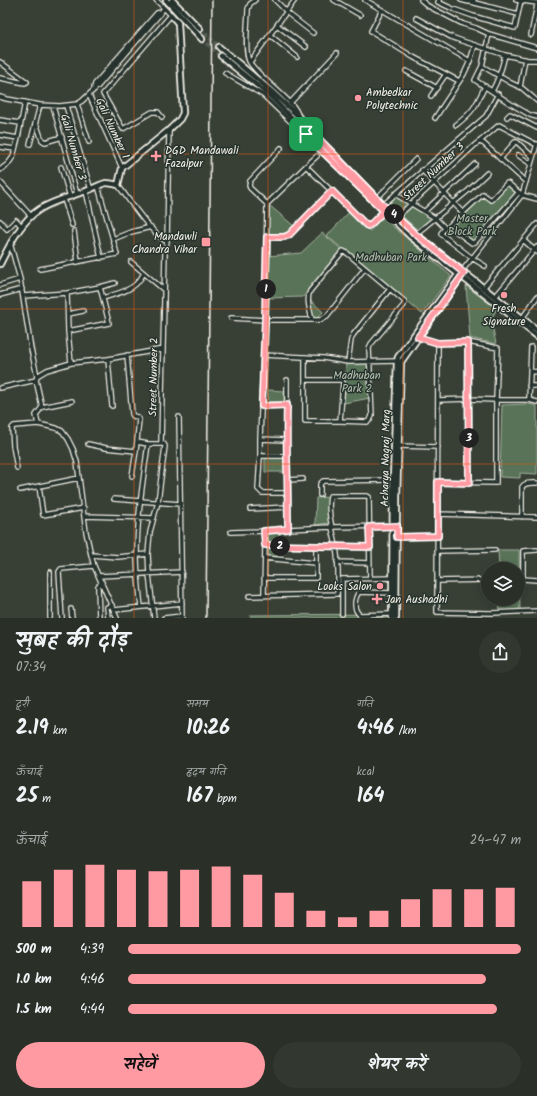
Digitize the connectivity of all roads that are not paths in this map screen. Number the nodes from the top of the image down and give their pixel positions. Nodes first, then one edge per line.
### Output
1 (156, 0) edge
2 (166, 0) edge
3 (172, 0) edge
4 (255, 0) edge
5 (275, 0) edge
6 (295, 0) edge
7 (334, 0) edge
8 (365, 0) edge
9 (421, 0) edge
10 (439, 0) edge
11 (461, 0) edge
12 (516, 0) edge
13 (472, 1) edge
14 (521, 1) edge
15 (537, 4) edge
16 (163, 10) junction
17 (382, 10) junction
18 (287, 12) junction
19 (518, 14) junction
20 (171, 15) junction
21 (360, 15) dead end
22 (416, 18) dead end
23 (277, 25) junction
24 (200, 29) tunnel mouth
25 (313, 33) dead end
26 (489, 34) junction
27 (270, 35) junction
28 (531, 35) dead end
29 (202, 39) tunnel mouth
30 (474, 45) junction
31 (219, 47) tunnel mouth
32 (306, 47) dead end
33 (537, 48) edge
34 (486, 49) junction
35 (337, 53) dead end
36 (123, 54) junction
37 (505, 55) junction
38 (221, 56) tunnel mouth
39 (297, 57) dead end
40 (525, 59) junction
41 (537, 60) edge
42 (130, 61) junction
43 (470, 61) junction
44 (0, 62) edge
45 (250, 62) junction
46 (482, 66) junction
47 (406, 71) dead end
48 (224, 73) dead end
49 (446, 74) junction
50 (500, 76) junction
51 (0, 78) edge
52 (459, 82) junction
53 (485, 86) junction
54 (520, 87) junction
55 (437, 88) junction
56 (492, 91) junction
57 (498, 94) junction
58 (89, 95) junction
59 (0, 96) edge
60 (431, 96) dead end
61 (537, 101) edge
62 (25, 102) junction
63 (290, 103) junction
64 (76, 104) junction
65 (40, 105) junction
66 (53, 106) junction
67 (66, 106) junction
68 (298, 116) junction
69 (162, 117) dead end
70 (507, 117) dead end
71 (435, 118) dead end
72 (537, 118) edge
73 (0, 120) edge
74 (36, 122) junction
75 (20, 123) junction
76 (456, 125) dead end
77 (300, 127) junction
78 (537, 128) edge
79 (169, 130) junction
80 (308, 133) junction
81 (0, 135) edge
82 (62, 137) junction
83 (18, 138) junction
84 (89, 142) dead end
85 (481, 143) junction
86 (30, 144) dead end
87 (537, 145) edge
88 (0, 147) edge
89 (280, 148) dead end
90 (15, 149) junction
91 (518, 155) dead end
92 (317, 156) dead end
93 (533, 157) junction
94 (416, 159) dead end
95 (500, 159) junction
96 (475, 164) dead end
97 (531, 164) junction
98 (306, 166) junction
99 (61, 168) dead end
100 (122, 168) junction
101 (0, 170) edge
102 (422, 170) junction
103 (487, 173) dead end
104 (0, 182) edge
105 (526, 182) junction
106 (434, 183) junction
107 (118, 185) junction
108 (98, 186) junction
109 (88, 191) junction
110 (332, 191) junction
111 (444, 193) junction
112 (77, 194) junction
113 (395, 194) junction
114 (521, 194) junction
115 (70, 197) junction
116 (377, 198) junction
117 (64, 199) junction
118 (537, 199) edge
119 (453, 202) junction
120 (267, 204) junction
121 (412, 204) junction
122 (383, 205) junction
123 (384, 211) junction
124 (424, 211) junction
125 (463, 213) junction
126 (31, 216) junction
127 (397, 217) junction
128 (435, 218) junction
129 (0, 221) edge
130 (400, 224) junction
131 (537, 224) edge
132 (72, 225) dead end
133 (22, 227) junction
134 (151, 227) junction
135 (74, 231) dead end
136 (416, 234) junction
137 (267, 237) junction
138 (113, 239) junction
139 (523, 240) junction
140 (167, 241) junction
141 (10, 243) junction
142 (536, 250) edge
143 (101, 258) junction
144 (472, 258) junction
145 (78, 262) junction
146 (131, 262) dead end
147 (0, 264) edge
148 (485, 266) dead end
149 (365, 268) junction
150 (40, 269) dead end
151 (144, 273) junction
152 (462, 274) junction
153 (20, 279) junction
154 (115, 284) dead end
155 (0, 285) edge
156 (100, 288) junction
157 (483, 288) junction
158 (22, 289) junction
159 (390, 289) junction
160 (164, 290) junction
161 (67, 293) junction
162 (0, 295) edge
163 (23, 296) junction
164 (495, 297) junction
165 (537, 297) edge
166 (103, 298) junction
167 (83, 311) dead end
168 (68, 314) junction
169 (516, 316) junction
170 (523, 317) dead end
171 (231, 318) dead end
172 (265, 320) junction
173 (312, 320) junction
174 (537, 330) edge
175 (68, 331) junction
176 (537, 336) edge
177 (418, 337) junction
178 (468, 342) junction
179 (438, 343) junction
180 (531, 347) dead end
181 (163, 349) junction
182 (127, 355) junction
183 (263, 355) junction
184 (305, 357) junction
185 (108, 359) junction
186 (370, 361) junction
187 (348, 362) junction
188 (399, 362) junction
189 (71, 364) junction
190 (530, 371) junction
191 (537, 372) edge
192 (36, 378) junction
193 (287, 380) dead end
194 (305, 380) junction
195 (529, 386) junction
196 (537, 386) edge
197 (0, 388) edge
198 (469, 399) junction
199 (438, 400) junction
200 (496, 400) junction
201 (529, 400) junction
202 (72, 401) dead end
203 (537, 402) edge
204 (287, 405) junction
205 (112, 406) dead end
206 (262, 406) junction
207 (42, 407) junction
208 (179, 417) dead end
209 (340, 421) junction
210 (38, 424) junction
211 (260, 439) junction
212 (286, 440) junction
213 (137, 442) junction
214 (88, 444) dead end
215 (148, 444) junction
216 (160, 444) junction
217 (396, 446) junction
218 (438, 447) junction
219 (136, 451) junction
220 (260, 456) junction
221 (286, 456) junction
222 (17, 468) dead end
223 (132, 476) dead end
224 (79, 478) junction
225 (303, 479) dead end
226 (288, 480) junction
227 (394, 480) junction
228 (438, 482) junction
229 (469, 483) junction
230 (537, 483) edge
231 (39, 486) junction
232 (20, 490) dead end
233 (288, 493) junction
234 (320, 495) dead end
235 (114, 499) dead end
236 (140, 501) junction
237 (158, 502) junction
238 (180, 504) junction
239 (288, 507) junction
240 (84, 508) junction
241 (250, 509) dead end
242 (438, 514) junction
243 (85, 516) junction
244 (522, 517) junction
245 (537, 517) edge
246 (138, 518) junction
247 (154, 518) junction
248 (395, 526) junction
249 (331, 527) junction
250 (369, 527) junction
251 (288, 529) junction
252 (264, 531) junction
253 (231, 532) dead end
254 (438, 536) junction
255 (397, 537) junction
256 (265, 545) junction
257 (316, 547) junction
258 (336, 547) junction
259 (370, 547) junction
260 (495, 550) dead end
261 (537, 550) edge
262 (437, 551) junction
263 (148, 554) junction
264 (91, 555) junction
265 (137, 556) junction
266 (265, 558) junction
267 (337, 562) junction
268 (315, 563) junction
269 (370, 563) junction
270 (94, 566) junction
271 (50, 572) dead end
272 (182, 572) junction
273 (148, 574) junction
274 (138, 575) junction
275 (99, 576) junction
276 (264, 578) junction
277 (394, 578) junction
278 (370, 579) junction
279 (481, 580) edge
280 (537, 580) edge
281 (437, 581) junction
282 (102, 582) junction
283 (392, 593) junction
284 (264, 595) junction
285 (249, 596) dead end
286 (182, 603) junction
287 (112, 605) junction
288 (152, 606) junction
289 (141, 607) junction
290 (71, 609) dead end
291 (114, 610) junction
292 (537, 611) edge
293 (342, 614) dead end
294 (392, 616) edge
295 (182, 617) edge
296 (50, 618) edge
297 (62, 618) edge
298 (72, 618) edge
299 (99, 618) edge
300 (108, 618) edge
301 (117, 618) edge
302 (154, 618) edge
303 (164, 618) edge
304 (396, 618) edge

1 - 16 street
2 - 29 street
3 - 24 street
4 - 45 street
5 - 18 street
6 - 18 street
7 - 21 street
8 - 17 street
9 - 26 street
10 - 19 street
11 - 13 street
12 - 14 street
13 - 19 street
14 - 15 street
14 - 19 street
15 - 28 street
16 - 20 street
16 - 36 street
17 - 43 street
17 - 49 street
18 - 23 street
18 - 25 street
20 - 42 street
20 - 79 street
22 - 30 street
23 - 27 street
23 - 32 street
26 - 33 street
26 - 34 street
27 - 39 street
27 - 45 street
30 - 34 street
30 - 43 street
31 - 68 street
34 - 37 street
34 - 46 street
35 - 63 street
36 - 42 street
36 - 58 street
37 - 40 street
37 - 50 street
38 - 77 street
40 - 41 street
40 - 54 street
42 - 69 street
43 - 52 street
44 - 51 street
45 - 63 street
46 - 50 street
46 - 53 street
47 - 55 street
48 - 77 street
49 - 52 street
49 - 55 street
50 - 54 street
50 - 56 street
52 - 71 street
53 - 56 street
53 - 76 street
54 - 61 street
55 - 60 street
56 - 57 street
57 - 72 street
57 - 102 street
58 - 64 street
58 - 100 street, Gali Number 1
59 - 62 street
62 - 65 street
62 - 75 street
63 - 68 street
64 - 67 street
64 - 84 street
65 - 66 street
65 - 74 street
66 - 67 street
66 - 82 street, Gali Number 3
67 - 109 street
68 - 80 street
70 - 78 street
73 - 75 street
74 - 82 street
74 - 86 street
75 - 83 street
77 - 80 street
79 - 100 street
79 - 140 street, Street Number 2
80 - 116 street
80 - 123 street
81 - 83 street
82 - 112 street, Gali Number 3
83 - 90 street
85 - 87 street, Street Number 3
85 - 95 street
85 - 106 street, Street Number 3
87 - 93 street
88 - 90 street
89 - 120 street
90 - 101 street
91 - 97 street
92 - 98 street
93 - 95 street
93 - 97 street
94 - 116 street
95 - 105 street
96 - 111 street
97 - 105 street
98 - 110 street
98 - 120 street
99 - 115 street
100 - 107 street
102 - 106 street
102 - 113 street
103 - 119 street
104 - 126 street
105 - 114 street
106 - 111 street
106 - 121 street, Street Number 3
107 - 108 street
107 - 134 street
108 - 109 street
108 - 138 street
109 - 112 street
109 - 143 street
110 - 123 street
110 - 137 street
111 - 119 street
111 - 124 street
112 - 115 street
113 - 121 street
113 - 122 street
114 - 118 street
114 - 125 street
114 - 125 street
114 - 144 street
115 - 117 street
116 - 122 street
117 - 126 street
117 - 132 street
119 - 125 street
119 - 128 street
120 - 137 street
121 - 124 street
121 - 127 street, Street Number 3
122 - 127 street
123 - 130 street
124 - 128 street
126 - 133 street
127 - 130 street
128 - 136 street
128 - 144 street
129 - 133 street
130 - 136 street
130 - 152 street
131 - 139 street
133 - 141 street
134 - 138 street
134 - 140 street
135 - 145 street
136 - 152 street
137 - 172 street
138 - 143 street
139 - 142 street
139 - 157 street
140 - 160 street, Street Number 2
141 - 147 street
141 - 153 street
142 - 164 street
143 - 145 street
144 - 148 street
144 - 152 street
145 - 150 street
146 - 151 street
149 - 159 street
149 - 173 street
149 - 173 street
151 - 160 street
151 - 166 street
152 - 157 street
152 - 169 street
152 - 177 street
152 - 188 street
153 - 155 street
153 - 158 street
154 - 156 street
156 - 161 street
156 - 166 street
157 - 164 street
158 - 162 street
158 - 163 street
159 - 186 street
159 - 187 street
160 - 181 street, Street Number 2
161 - 163 street
161 - 168 street
163 - 192 street
164 - 169 street
165 - 170 street
166 - 175 street
167 - 168 street
168 - 175 street
169 - 174 street
169 - 176 street
171 - 172 street
172 - 173 street
172 - 183 street
175 - 189 street
177 - 179 street
177 - 188 street
178 - 179 street
178 - 198 street
178 - 200 street
179 - 199 street
180 - 190 street
181 - 182 street
181 - 216 street, Street Number 2
182 - 185 street
182 - 213 street
183 - 184 street
183 - 206 street
184 - 187 street
184 - 194 street
185 - 189 street
185 - 205 street
186 - 187 street
186 - 188 street
186 - 209 street
188 - 217 street, Acharya Nagraj Marg
189 - 192 street
190 - 191 street
190 - 195 street
192 - 197 street
192 - 207 street
193 - 204 street
194 - 209 street
194 - 209 street
195 - 196 street
195 - 201 street
198 - 199 street
198 - 200 street
198 - 229 street
199 - 218 street
200 - 201 street
200 - 229 street
201 - 203 street
202 - 207 street
204 - 206 street
204 - 212 street
206 - 211 street
207 - 210 street
208 - 238 street
210 - 222 street
210 - 224 street
211 - 212 street
211 - 220 street
212 - 221 street
213 - 215 street
213 - 219 street
214 - 219 street
215 - 216 street
215 - 236 street
216 - 237 street, Street Number 2
217 - 218 street
217 - 227 street, Acharya Nagraj Marg
217 - 248 street, Acharya Nagraj Marg
218 - 228 street
219 - 223 street
220 - 221 street
220 - 233 street
221 - 226 street
224 - 231 street
224 - 240 street
225 - 226 street
226 - 233 street
227 - 234 street
227 - 248 street, Acharya Nagraj Marg
228 - 229 street
228 - 242 street
230 - 244 street
231 - 232 street
231 - 240 street
233 - 239 street
235 - 236 street
236 - 237 street
236 - 246 street
237 - 238 street
237 - 247 street, Street Number 2
238 - 272 street
239 - 241 street
239 - 251 street
240 - 243 street
242 - 244 street
242 - 254 street
243 - 246 street
243 - 264 street
244 - 245 street
246 - 247 street
246 - 265 street
247 - 263 street, Street Number 2
248 - 250 street
248 - 255 street, Acharya Nagraj Marg
248 - 277 street, Acharya Nagraj Marg
249 - 250 street
249 - 250 street
249 - 251 street
249 - 258 street
250 - 259 street
251 - 252 street
252 - 253 street
252 - 256 street
254 - 255 street
254 - 262 street
255 - 277 street, Acharya Nagraj Marg
256 - 257 street
256 - 266 street
257 - 258 street
257 - 268 street
258 - 259 street
258 - 267 street
259 - 269 street
260 - 262 street
261 - 280 street
262 - 281 street
263 - 265 street
263 - 273 street, Street Number 2
264 - 265 street
264 - 270 street
265 - 274 street
266 - 268 street
266 - 276 street
267 - 269 street
267 - 284 street
268 - 276 street
269 - 278 street
270 - 275 street
270 - 297 street
271 - 296 street
272 - 273 street
272 - 286 street
273 - 274 street
273 - 288 street, Street Number 2
274 - 275 street
274 - 289 street
275 - 282 street
276 - 284 street
277 - 278 street
277 - 283 street, Acharya Nagraj Marg
277 - 304 street, Acharya Nagraj Marg
278 - 293 street
279 - 281 street
281 - 292 street
282 - 287 street
282 - 299 street
283 - 294 street, Acharya Nagraj Marg
283 - 294 street
284 - 285 street
286 - 288 street
286 - 295 street
287 - 291 street
287 - 300 street
288 - 289 street
288 - 302 street, Street Number 2
289 - 291 street
290 - 298 street
291 - 301 street
295 - 303 street

